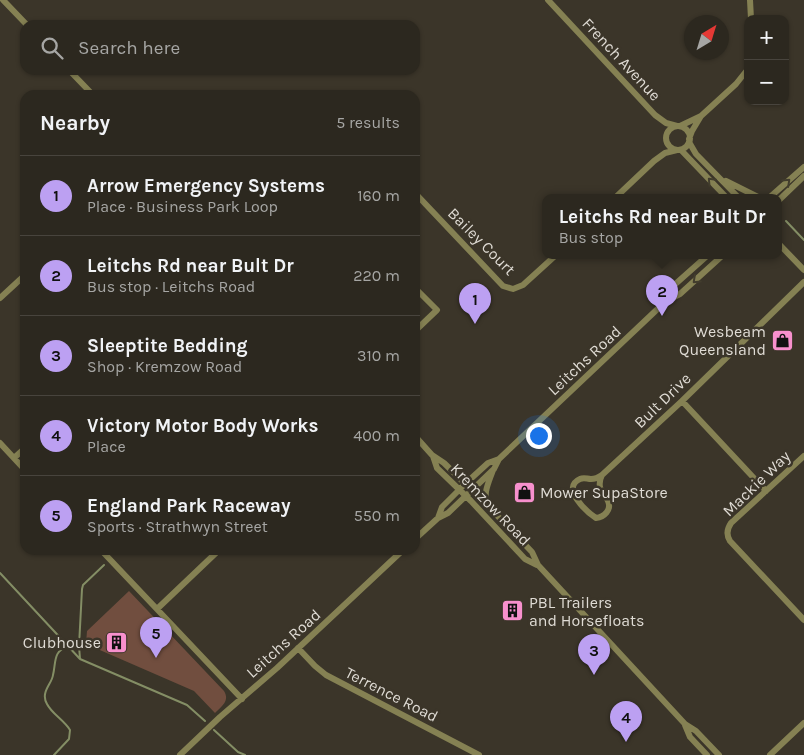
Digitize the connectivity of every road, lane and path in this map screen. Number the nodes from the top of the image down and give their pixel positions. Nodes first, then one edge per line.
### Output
1 (3, 0) edge
2 (548, 0) edge
3 (750, 0) edge
4 (751, 15) edge
5 (22, 20) edge
6 (744, 74) edge
7 (74, 75) edge
8 (88, 90) edge
9 (655, 115) junction
10 (701, 116) junction
11 (678, 126) junction
12 (666, 137) junction
13 (689, 141) junction
14 (679, 150) junction
15 (654, 160) junction
16 (804, 167) edge
17 (804, 176) edge
18 (720, 178) junction
19 (619, 194) edge
20 (723, 194) edge
21 (735, 194) edge
22 (752, 194) edge
23 (773, 194) edge
24 (782, 197) edge
25 (420, 198) edge
26 (782, 247) edge
27 (552, 259) edge
28 (703, 259) edge
29 (719, 259) edge
30 (804, 270) edge
31 (20, 280) edge
32 (804, 282) edge
33 (420, 293) edge
34 (0, 298) edge
35 (666, 301) junction
36 (420, 326) edge
37 (682, 401) junction
38 (420, 442) edge
39 (0, 444) edge
40 (20, 453) edge
41 (432, 455) junction
42 (804, 456) edge
43 (14, 458) junction
44 (499, 460) junction
45 (20, 465) edge
46 (494, 469) junction
47 (602, 475) junction
48 (466, 484) junction
49 (459, 490) junction
50 (472, 490) junction
51 (766, 491) junction
52 (466, 496) junction
53 (489, 507) junction
54 (438, 518) junction
55 (420, 534) edge
56 (106, 555) edge
57 (213, 555) edge
58 (398, 555) edge
59 (538, 565) junction
60 (157, 609) junction
61 (804, 620) edge
62 (298, 648) junction
63 (242, 699) junction
64 (685, 724) junction
65 (804, 724) edge
66 (180, 755) edge
67 (479, 755) edge
68 (708, 755) edge
69 (719, 755) edge
70 (770, 755) edge

1 - 5 street
2 - 9 street, French Avenue
3 - 4 street
6 - 10 street
7 - 8 street
9 - 11 street, French Avenue
9 - 12 street, French Avenue
10 - 11 street
10 - 13 street
11 - 12 street
11 - 13 street
12 - 14 street
12 - 15 street
13 - 14 street
13 - 18 street
14 - 15 street
20 -> 14 street
15 - 19 street
23 -> 16 street
17 - 24 street
18 - 21 street
18 - 22 street
25 - 27 street, Bailey Court
26 - 30 street
28 - 35 street, Leitchs Road
29 -> 35 street, Leitchs Road
31 - 34 street
32 - 37 street, Bult Drive
33 - 36 street
35 - 44 street, Leitchs Road
37 - 47 street, Bult Drive
37 - 51 street
38 - 41 street, Kremzow Road
39 - 43 street
40 - 43 street
41 - 48 street, Kremzow Road
41 - 49 street, Kremzow Road
42 - 51 street, Mackie Way
43 - 45 street
44 - 46 street, Leitchs Road
44 - 48 street, Leitchs Road
46 - 50 street, Leitchs Road
46 - 53 street
47 - 47 street
48 - 49 street, Leitchs Road
48 - 50 street, Kremzow Road
49 - 52 street, Kremzow Road
49 - 54 street, Leitchs Road
50 - 52 street, Leitchs Road
50 - 53 street, Kremzow Road
51 - 61 street, Mackie Way
52 - 54 street, Leitchs Road
52 - 59 street, Kremzow Road
53 - 59 street, Kremzow Road
54 - 55 street, Leitchs Road
56 - 60 street
57 - 60 street
58 - 62 street, Leitchs Road
59 - 64 street, Kremzow Road
60 - 63 street
62 - 63 street, Leitchs Road
62 - 67 street, Terrence Road
63 - 66 street, Leitchs Road
64 - 68 street, Kremzow Road
64 - 69 street, Kremzow Road
65 - 70 street

